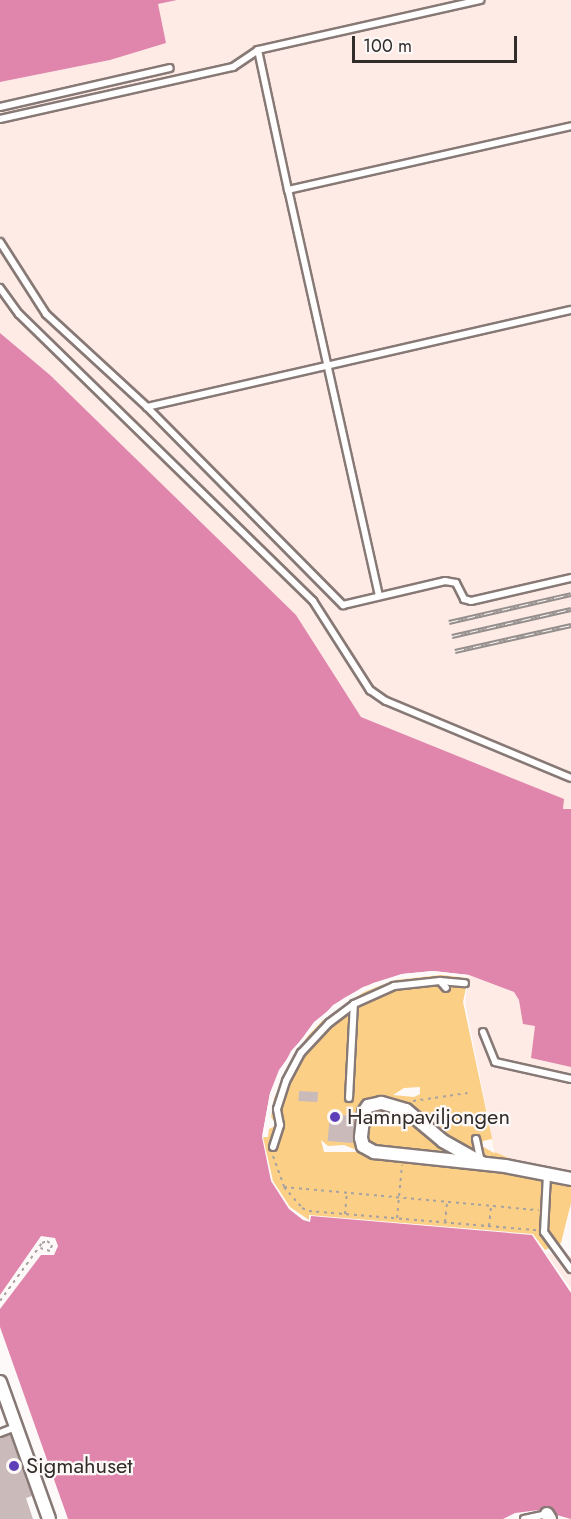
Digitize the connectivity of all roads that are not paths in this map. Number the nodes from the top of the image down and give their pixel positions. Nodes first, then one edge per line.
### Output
1 (480, 0) edge
2 (258, 50) junction
3 (170, 68) dead end
4 (0, 107) edge
5 (0, 119) edge
6 (571, 126) edge
7 (288, 190) junction
8 (0, 242) edge
9 (0, 288) edge
10 (571, 310) edge
11 (327, 366) junction
12 (147, 407) junction
13 (571, 578) edge
14 (379, 596) junction
15 (571, 778) edge
16 (440, 981) junction
17 (465, 983) dead end
18 (446, 988) dead end
19 (354, 1004) junction
20 (483, 1032) dead end
21 (571, 1078) edge
22 (349, 1098) dead end
23 (476, 1139) dead end
24 (273, 1147) road end
25 (482, 1163) junction
26 (547, 1174) junction
27 (571, 1179) edge
28 (571, 1269) edge
29 (0, 1382) edge
30 (5, 1414) edge
31 (16, 1427) junction
32 (0, 1433) edge
33 (549, 1516) edge
34 (49, 1519) edge
35 (524, 1519) edge

1 - 2 lane
2 - 5 lane
2 - 7 lane
3 - 4 lane
6 - 7 lane
7 - 11 lane
8 - 12 lane
9 - 15 lane
10 - 11 lane
11 - 12 lane
11 - 14 lane
12 - 14 lane
13 - 14 lane
16 - 17 lane
16 - 18 lane
16 - 19 lane
19 - 22 lane
19 - 24 lane
20 - 21 lane
23 - 25 lane
25 - 25 street
25 - 26 street
26 - 27 street
26 - 28 lane
29 - 30 street
30 - 31 street
31 - 32 lane
31 - 34 street
33 - 35 lane

